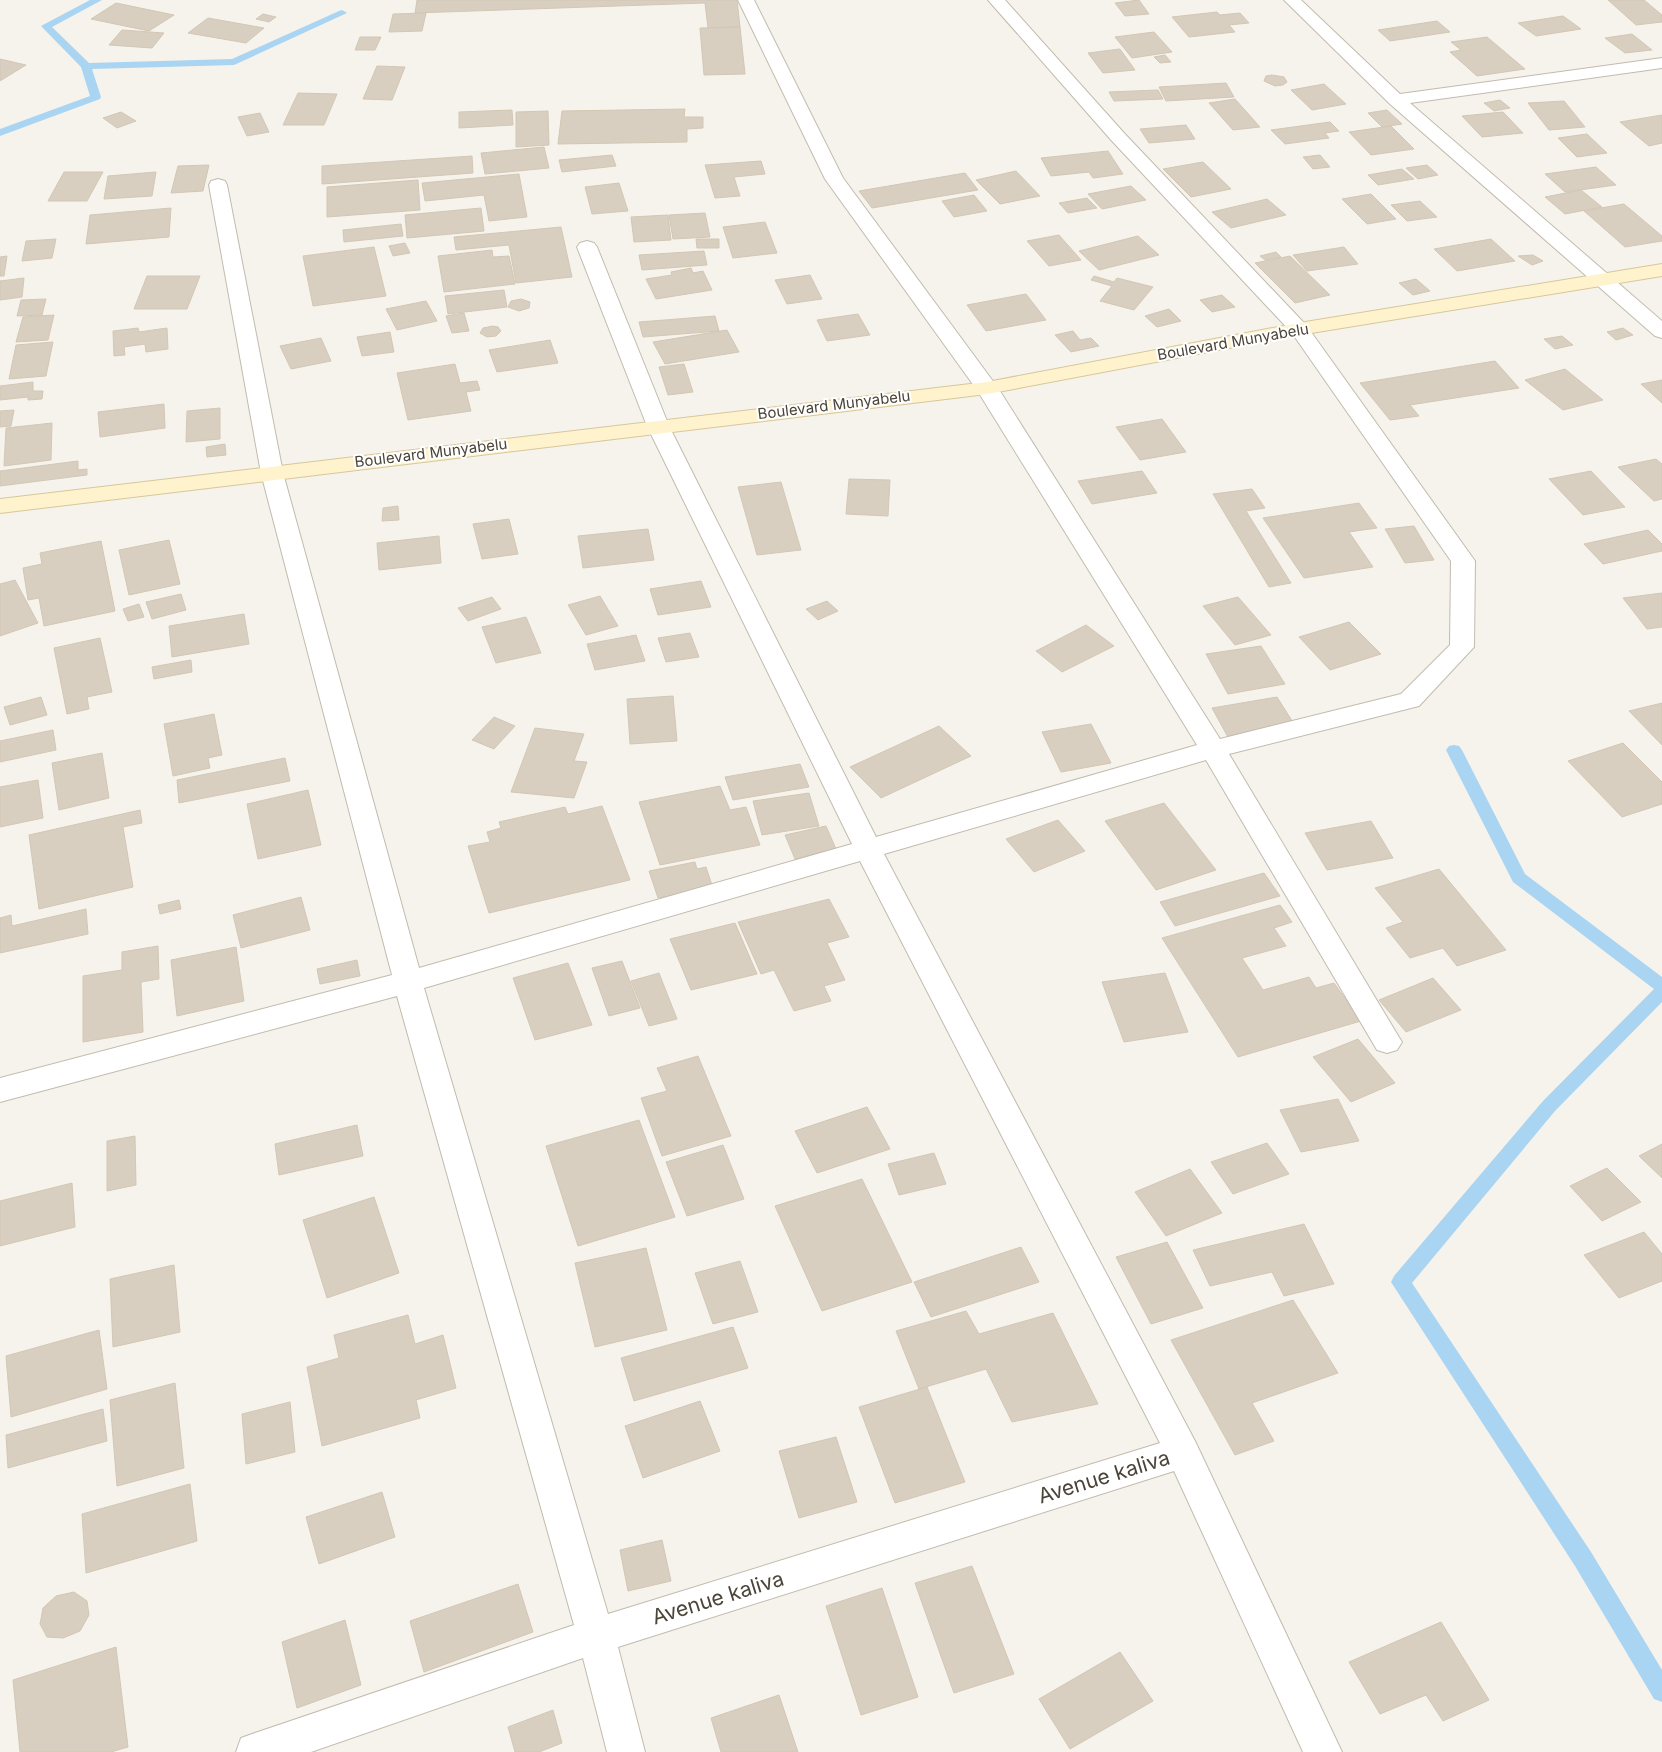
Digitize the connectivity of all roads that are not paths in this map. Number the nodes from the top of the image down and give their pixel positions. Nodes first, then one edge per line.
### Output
1 (746, 0) edge
2 (996, 0) edge
3 (1292, 0) edge
4 (1662, 63) edge
5 (1396, 100) junction
6 (218, 185) dead end
7 (587, 247) dead end
8 (1662, 270) edge
9 (1601, 279) junction
10 (1299, 329) junction
11 (1662, 332) edge
12 (987, 388) junction
13 (658, 426) junction
14 (272, 473) junction
15 (0, 506) edge
16 (1213, 749) junction
17 (868, 849) junction
18 (408, 982) junction
19 (1387, 1042) dead end
20 (0, 1090) edge
21 (1183, 1452) junction
22 (596, 1636) junction
23 (255, 1752) edge
24 (626, 1752) edge
25 (1323, 1752) edge

1 - 12 street
2 - 10 street
3 - 5 street
4 - 5 street
5 - 9 street
6 - 14 street
7 - 13 street
8 - 9 street, Boulevard Munyabelu
9 - 10 street, Boulevard Munyabelu
9 - 11 street
10 - 12 street, Boulevard Munyabelu
10 - 16 street
12 - 13 street, Boulevard Munyabelu
12 - 16 street
13 - 14 street, Boulevard Munyabelu
13 - 17 street
14 - 15 street, Boulevard Munyabelu
14 - 18 street
16 - 17 street
16 - 19 street
17 - 18 street
17 - 21 street
18 - 20 street
18 - 22 street
21 - 22 street, Avenue kaliva
21 - 25 street
22 - 23 street, Avenue kaliva
22 - 24 street

